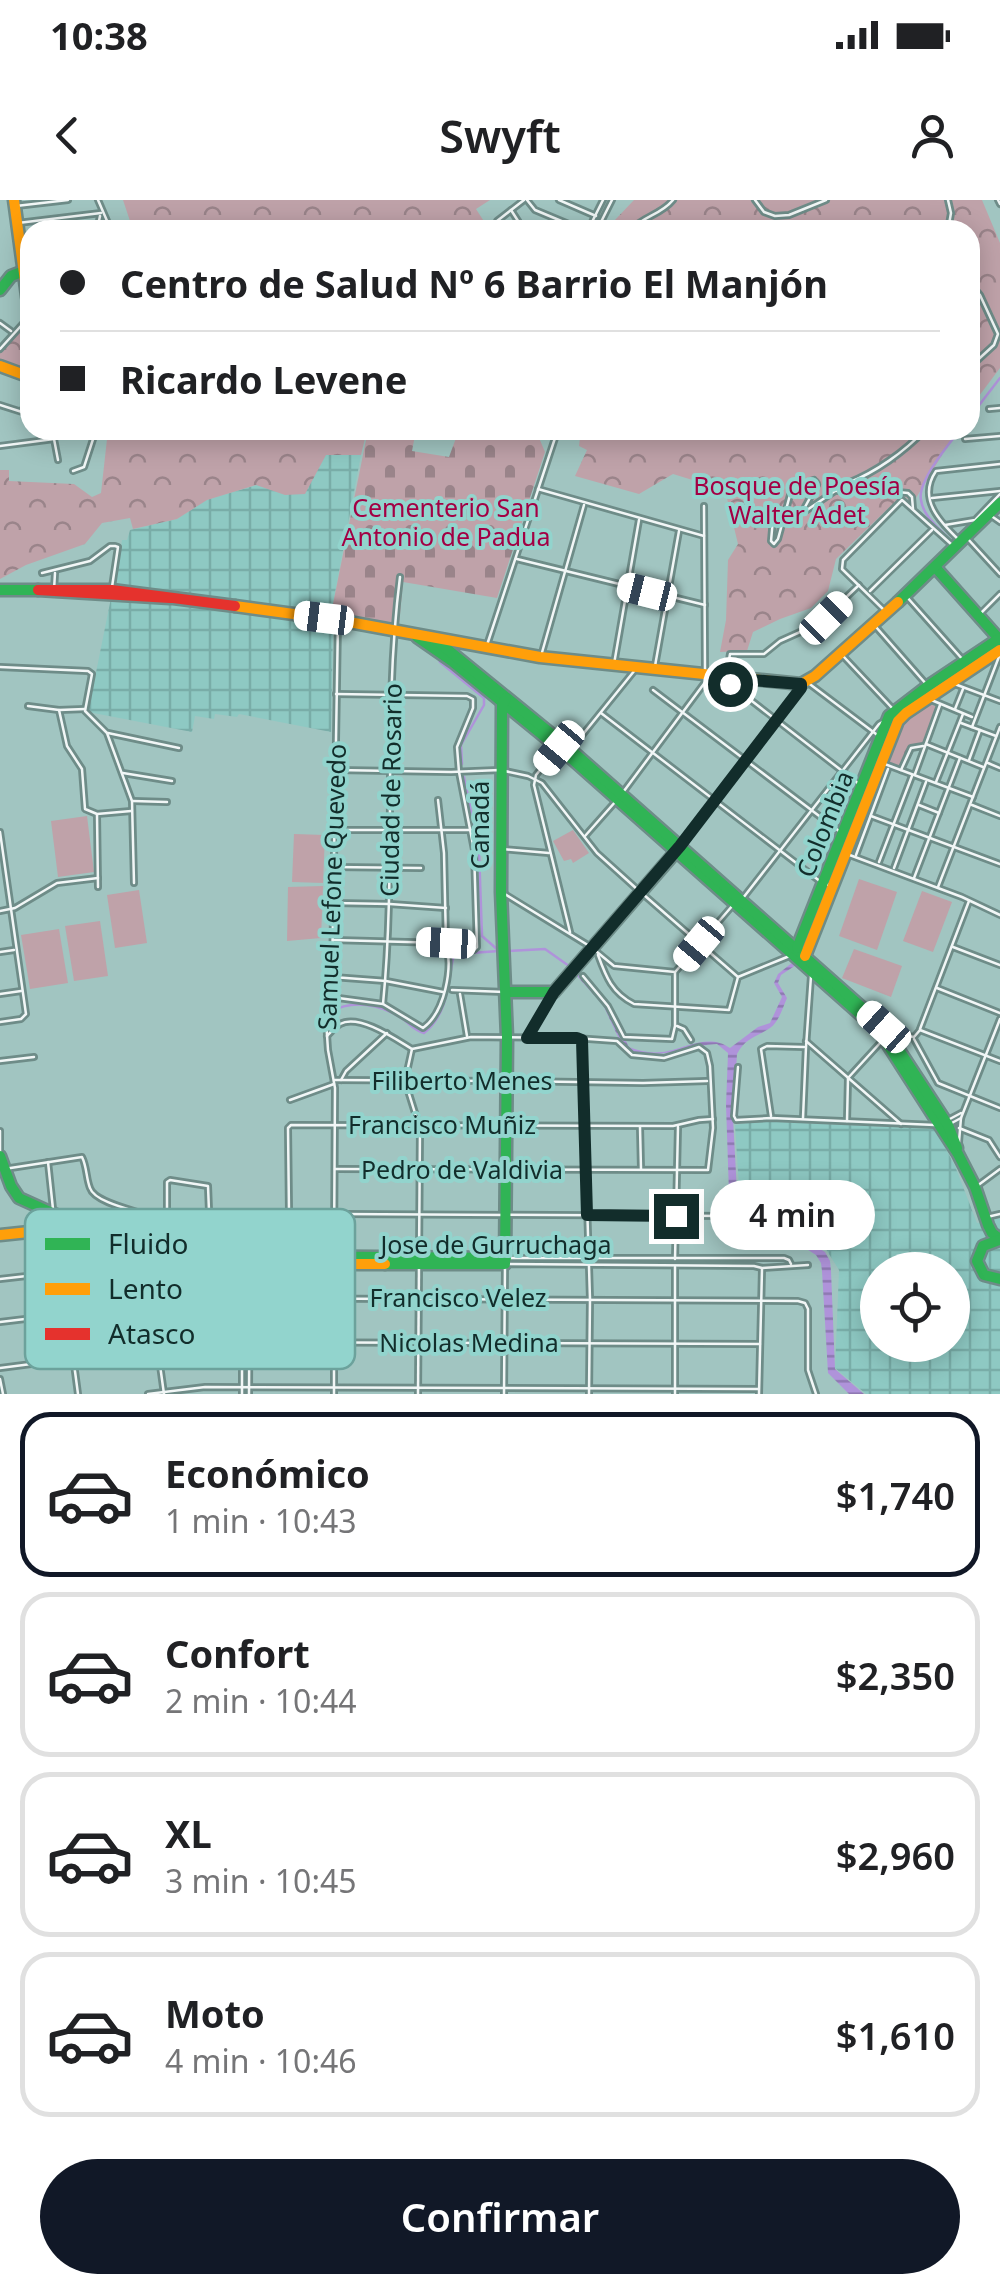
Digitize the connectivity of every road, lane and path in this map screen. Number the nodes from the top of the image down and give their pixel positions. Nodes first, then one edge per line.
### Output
1 (68, 200) edge
2 (98, 200) edge
3 (526, 200) edge
4 (559, 200) edge
5 (603, 200) edge
6 (673, 200) edge
7 (755, 200) edge
8 (826, 200) edge
9 (14, 203) edge
10 (510, 209) junction
11 (102, 212) junction
12 (596, 216) junction
13 (40, 220) edge
14 (100, 220) edge
15 (106, 220) edge
16 (499, 220) edge
17 (517, 220) edge
18 (558, 220) edge
19 (594, 220) edge
20 (643, 220) edge
21 (17, 223) junction
22 (20, 223) edge
23 (20, 229) edge
24 (20, 266) edge
25 (0, 290) edge
26 (980, 295) edge
27 (0, 323) edge
28 (20, 326) edge
29 (13, 333) junction
30 (0, 349) edge
31 (980, 358) edge
32 (1000, 408) edge
33 (989, 410) dead end
34 (46, 440) edge
35 (54, 440) edge
36 (93, 440) edge
37 (554, 440) edge
38 (913, 440) edge
39 (0, 446) edge
40 (58, 460) dead end
41 (1000, 464) edge
42 (72, 471) dead end
43 (538, 488) junction
44 (847, 490) junction
45 (1000, 493) edge
46 (930, 498) junction
47 (584, 502) junction
48 (1000, 503) edge
49 (704, 506) dead end
50 (912, 509) junction
51 (988, 514) junction
52 (640, 518) junction
53 (773, 519) dead end
54 (1000, 522) edge
55 (943, 525) junction
56 (679, 529) junction
57 (932, 529) junction
58 (704, 536) junction
59 (961, 542) junction
60 (517, 559) junction
61 (935, 567) junction
62 (55, 571) junction
63 (42, 572) dead end
64 (564, 572) junction
65 (1000, 574) edge
66 (400, 577) dead end
67 (859, 585) junction
68 (627, 587) junction
69 (0, 590) edge
70 (54, 590) junction
71 (112, 592) junction
72 (868, 594) junction
73 (1000, 594) edge
74 (906, 596) junction
75 (667, 597) junction
76 (704, 606) junction
77 (887, 613) junction
78 (979, 614) junction
79 (338, 620) junction
80 (874, 625) junction
81 (394, 630) junction
82 (407, 633) junction
83 (433, 638) junction
84 (1000, 639) edge
85 (486, 648) junction
86 (1000, 653) edge
87 (842, 654) junction
88 (540, 658) junction
89 (965, 662) junction
90 (614, 666) junction
91 (0, 668) edge
92 (636, 668) junction
93 (654, 670) junction
94 (708, 676) junction
95 (726, 678) junction
96 (951, 682) junction
97 (804, 683) junction
98 (964, 688) junction
99 (654, 690) dead end
100 (928, 692) junction
101 (336, 694) junction
102 (392, 695) junction
103 (984, 695) junction
104 (505, 700) junction
105 (1000, 701) edge
106 (940, 705) junction
107 (28, 706) dead end
108 (85, 709) junction
109 (59, 710) junction
110 (954, 710) junction
111 (601, 712) junction
112 (684, 713) junction
113 (963, 714) junction
114 (894, 716) junction
115 (975, 718) junction
116 (777, 722) junction
117 (960, 722) junction
118 (972, 727) junction
119 (1000, 727) edge
120 (980, 730) junction
121 (107, 733) junction
122 (877, 735) junction
123 (997, 736) junction
124 (925, 746) junction
125 (564, 747) junction
126 (179, 748) dead end
127 (654, 753) junction
128 (948, 753) junction
129 (960, 758) junction
130 (747, 761) junction
131 (968, 761) junction
132 (885, 764) junction
133 (986, 765) junction
134 (1000, 768) edge
135 (335, 770) junction
136 (500, 770) junction
137 (841, 770) junction
138 (901, 770) junction
139 (391, 771) junction
140 (459, 772) junction
141 (121, 773) junction
142 (913, 775) junction
143 (534, 778) junction
144 (926, 780) junction
145 (172, 781) dead end
146 (936, 784) junction
147 (862, 786) junction
148 (948, 788) junction
149 (619, 796) junction
150 (973, 798) junction
151 (438, 800) dead end
152 (132, 801) junction
153 (716, 801) junction
154 (167, 802) dead end
155 (971, 804) junction
156 (918, 805) junction
157 (810, 810) junction
158 (132, 811) junction
159 (939, 813) junction
160 (97, 814) junction
161 (871, 816) junction
162 (1000, 816) edge
163 (894, 824) junction
164 (908, 829) junction
165 (334, 830) junction
166 (390, 830) junction
167 (441, 830) junction
168 (471, 830) junction
169 (0, 832) edge
170 (847, 836) junction
171 (584, 837) junction
172 (930, 837) junction
173 (954, 847) junction
174 (500, 849) junction
175 (678, 849) junction
176 (779, 850) junction
177 (550, 853) junction
178 (850, 855) junction
179 (1000, 864) edge
180 (878, 865) junction
181 (333, 867) junction
182 (390, 867) junction
183 (421, 868) dead end
184 (2, 869) edge
185 (892, 870) junction
186 (98, 878) junction
187 (914, 878) junction
188 (134, 883) dead end
189 (828, 885) junction
190 (98, 887) dead end
191 (938, 887) junction
192 (501, 892) junction
193 (640, 892) junction
194 (738, 901) junction
195 (969, 901) junction
196 (333, 903) junction
197 (390, 904) junction
198 (446, 908) junction
199 (10, 910) junction
200 (0, 911) edge
201 (1000, 915) edge
202 (570, 934) junction
203 (333, 940) junction
204 (390, 940) junction
205 (446, 943) junction
206 (699, 944) junction
207 (952, 946) junction
208 (16, 950) junction
209 (594, 951) junction
210 (0, 952) edge
211 (448, 952) junction
212 (802, 958) junction
213 (1000, 965) edge
214 (675, 972) junction
215 (583, 976) dead end
216 (332, 977) junction
217 (738, 977) junction
218 (386, 982) junction
219 (936, 988) junction
220 (452, 990) dead end
221 (22, 991) junction
222 (443, 992) junction
223 (460, 992) junction
224 (506, 992) junction
225 (554, 992) junction
226 (0, 994) edge
227 (329, 997) junction
228 (383, 1004) junction
229 (675, 1007) junction
230 (1000, 1012) edge
231 (1000, 1019) edge
232 (0, 1022) edge
233 (675, 1026) junction
234 (920, 1030) junction
235 (388, 1032) junction
236 (887, 1035) junction
237 (327, 1036) junction
238 (468, 1037) junction
239 (507, 1037) junction
240 (527, 1038) junction
241 (914, 1038) junction
242 (582, 1040) junction
243 (691, 1040) dead end
244 (806, 1041) junction
245 (806, 1048) junction
246 (412, 1050) junction
247 (986, 1055) junction
248 (34, 1057) dead end
249 (0, 1061) edge
250 (1000, 1061) edge
251 (738, 1067) dead end
252 (848, 1078) junction
253 (341, 1080) junction
254 (406, 1081) junction
255 (506, 1081) junction
256 (583, 1081) junction
257 (709, 1081) junction
258 (335, 1082) junction
259 (970, 1097) junction
260 (290, 1100) dead end
261 (1000, 1108) edge
262 (964, 1112) junction
263 (771, 1118) junction
264 (961, 1118) junction
265 (713, 1119) junction
266 (803, 1120) junction
267 (847, 1123) junction
268 (335, 1125) junction
269 (902, 1125) junction
270 (948, 1125) junction
271 (419, 1126) junction
272 (506, 1126) junction
273 (585, 1126) junction
274 (640, 1126) junction
275 (678, 1126) junction
276 (0, 1131) edge
277 (958, 1154) junction
278 (1000, 1157) edge
279 (48, 1161) junction
280 (2, 1163) edge
281 (420, 1169) junction
282 (1000, 1169) edge
283 (335, 1170) junction
284 (506, 1170) junction
285 (586, 1170) junction
286 (641, 1170) junction
287 (677, 1170) junction
288 (975, 1187) junction
289 (43, 1209) edge
290 (53, 1209) edge
291 (130, 1209) edge
292 (167, 1209) edge
293 (209, 1209) edge
294 (289, 1209) edge
295 (334, 1209) edge
296 (355, 1214) edge
297 (420, 1214) junction
298 (1000, 1214) edge
299 (506, 1215) junction
300 (587, 1215) junction
301 (676, 1216) junction
302 (987, 1221) junction
303 (25, 1231) edge
304 (0, 1235) edge
305 (784, 1239) dead end
306 (1000, 1240) edge
307 (983, 1246) junction
308 (588, 1258) junction
309 (675, 1259) junction
310 (355, 1261) edge
311 (419, 1261) junction
312 (506, 1261) junction
313 (589, 1265) junction
314 (808, 1265) dead end
315 (675, 1266) junction
316 (792, 1266) junction
317 (762, 1268) junction
318 (25, 1276) edge
319 (0, 1279) edge
320 (996, 1281) edge
321 (355, 1298) edge
322 (419, 1298) junction
323 (505, 1298) junction
324 (590, 1299) junction
325 (675, 1300) junction
326 (762, 1300) junction
327 (25, 1319) edge
328 (0, 1322) edge
329 (355, 1342) edge
330 (418, 1342) junction
331 (504, 1343) junction
332 (590, 1343) junction
333 (675, 1344) junction
334 (760, 1344) junction
335 (25, 1365) edge
336 (0, 1368) edge
337 (75, 1369) edge
338 (242, 1369) edge
339 (249, 1369) edge
340 (334, 1369) edge
341 (0, 1379) edge
342 (242, 1386) junction
343 (249, 1387) junction
344 (334, 1387) junction
345 (418, 1387) junction
346 (504, 1387) junction
347 (590, 1388) junction
348 (675, 1388) junction
349 (759, 1391) edge
350 (164, 1393) edge
351 (2, 1394) edge
352 (78, 1394) edge
353 (148, 1394) edge
354 (242, 1394) edge
355 (249, 1394) edge
356 (334, 1394) edge
357 (418, 1394) edge
358 (504, 1394) edge
359 (589, 1394) edge
360 (675, 1394) edge
361 (816, 1394) edge

1 - 9 street
2 - 11 street
3 - 10 street
3 - 18 street
4 - 12 street
5 - 12 street
6 - 20 street
7 - 8 street
9 - 21 main road
10 - 16 street
10 - 17 street
11 - 13 street
11 - 14 street
11 - 15 street
12 - 19 street
21 - 22 street
21 - 23 main road
24 - 25 main road
26 - 31 street
27 - 29 street
28 - 29 street
29 - 30 street
32 - 33 street
34 - 39 street
35 - 40 street
36 - 42 street
37 - 43 street
38 - 44 street
41 - 46 street
43 - 47 street
43 - 60 street
44 - 50 street
44 - 53 street
45 - 46 street
45 - 55 street
46 - 55 street
47 - 52 street
47 - 64 street
48 - 51 main road
49 - 58 street
50 - 57 street
50 - 67 street
51 - 54 street
51 - 59 main road
52 - 56 street
52 - 68 street
55 - 59 street
56 - 58 street
56 - 75 street
57 - 59 street
57 - 72 street
58 - 76 street
59 - 61 main road
59 - 65 street
60 - 64 street
60 - 85 street
61 - 74 main road
61 - 78 main road
62 - 63 street
62 - 70 street
62 - 71 street
64 - 68 street
64 - 88 street
66 - 81 street, Ciudad de Rosario
67 - 72 street
67 - 95 street
68 - 75 street
68 - 90 street
69 - 70 main road
70 - 71 main road
71 - 79 main road
72 - 77 street
73 - 78 street
74 - 77 main road
74 - 89 street
75 - 76 street
75 - 93 street
76 - 94 street
77 - 80 main road
78 - 84 main road
79 - 81 main road
79 - 101 street, Samuel Lefone Quevedo
80 - 87 main road
80 - 100 street
81 - 82 main road
81 - 102 street, Ciudad de Rosario
82 - 83 main road
82 - 104 main road
83 - 85 main road
83 - 104 main road
84 - 89 main road
85 - 88 main road
86 - 96 main road
86 - 103 street
87 - 97 main road
87 - 114 street
88 - 90 main road
89 - 100 main road
90 - 92 main road
91 - 108 street
92 - 93 main road
92 - 111 street
93 - 94 main road
94 - 95 main road
94 - 112 street
95 - 97 main road
95 - 116 street
96 - 98 street
96 - 100 main road
97 - 116 street
97 - 122 street
98 - 103 street
98 - 110 street
99 - 112 street
100 - 106 street
100 - 114 main road
101 - 102 street
101 - 135 street, Samuel Lefone Quevedo
102 - 139 street, Ciudad de Rosario
102 - 140 street
103 - 105 street
103 - 115 street
104 - 125 main road
104 - 136 main road, Canadá
106 - 110 street
106 - 124 street
107 - 109 street
108 - 109 street
108 - 121 street
109 - 160 street
110 - 113 street
111 - 125 street
111 - 127 street
112 - 127 street
112 - 130 street
113 - 115 street
113 - 117 street
114 - 122 main road, Colombia
114 - 132 main road
115 - 118 street
116 - 130 street
116 - 137 street
117 - 118 street
117 - 128 street
118 - 120 street
119 - 123 street
120 - 123 street
120 - 131 street
121 - 126 street
121 - 141 street
122 - 137 street
122 - 147 main road, Colombia
123 - 133 street
124 - 128 street
124 - 138 street
124 - 142 street
125 - 143 street
125 - 149 main road
127 - 149 street
127 - 153 street
128 - 129 street
128 - 146 street
129 - 131 street
129 - 148 street
130 - 153 street
130 - 157 street
131 - 133 street
132 - 138 street
132 - 161 street
132 - 170 main road
133 - 134 street
133 - 150 street
135 - 139 street
135 - 165 street, Samuel Lefone Quevedo
136 - 140 street
136 - 143 street
136 - 174 main road, Canadá
137 - 147 street
137 - 157 street
138 - 142 street
139 - 140 street
139 - 166 street, Ciudad de Rosario
140 - 168 street
141 - 145 street
141 - 152 street
142 - 144 street
142 - 163 street
143 - 171 street
143 - 177 street
144 - 146 street
144 - 156 street
146 - 148 street
147 - 170 main road, Colombia
148 - 150 street
148 - 159 street
149 - 171 street
149 - 175 main road
150 - 155 street
151 - 167 street
152 - 154 street
152 - 158 street
153 - 175 street
153 - 176 street
155 - 162 street
155 - 173 street
156 - 159 street
156 - 164 street
157 - 170 street
157 - 176 street
158 - 160 street
158 - 188 street
159 - 172 street
160 - 186 street
161 - 163 street
161 - 178 street
163 - 164 street
163 - 180 street
164 - 172 street
164 - 185 street
165 - 166 street
165 - 181 street, Samuel Lefone Quevedo
166 - 167 street
166 - 182 street, Ciudad de Rosario
167 - 168 street
167 - 198 street
168 - 211 street
169 - 184 street
170 - 178 main road
170 - 189 main road, Colombia
171 - 193 street
172 - 173 street
172 - 187 street
173 - 179 street
173 - 191 street
174 - 177 street
174 - 192 main road, Canadá
175 - 193 main road
175 - 194 main road
176 - 189 street
176 - 194 street
177 - 202 street
178 - 180 street
178 - 189 main road
180 - 185 street
181 - 182 street
181 - 196 street, Samuel Lefone Quevedo
182 - 183 street
182 - 197 street, Ciudad de Rosario
184 - 199 street
185 - 187 street
186 - 190 street
186 - 199 street
187 - 191 street
189 - 212 main road, Colombia
191 - 195 street
192 - 202 street
192 - 224 main road, Canadá
193 - 206 street
193 - 209 main road
194 - 206 street
194 - 212 main road
195 - 201 street
195 - 207 street
196 - 197 street
196 - 203 street, Samuel Lefone Quevedo
197 - 198 street
197 - 204 street, Ciudad de Rosario
198 - 205 street
199 - 200 street
199 - 208 street
202 - 209 street
203 - 204 street
203 - 216 street, Samuel Lefone Quevedo
204 - 205 street
204 - 218 street, Ciudad de Rosario
205 - 211 street
206 - 214 street
206 - 217 street
207 - 213 street
207 - 219 street
208 - 210 street
208 - 221 street
209 - 214 street
209 - 225 main road
209 - 229 street
211 - 222 street
212 - 217 street
212 - 236 main road
212 - 244 street
214 - 229 street
215 - 233 street
216 - 218 street
216 - 227 street, Samuel Lefone Quevedo
217 - 229 street
218 - 222 street
218 - 228 street, Ciudad de Rosario
219 - 230 street
219 - 234 street
220 - 223 street
221 - 226 street
221 - 232 street
222 - 228 street
223 - 224 street
223 - 238 street
224 - 225 main road
224 - 239 main road, Canadá
225 - 240 street
227 - 228 street
227 - 237 street, Samuel Lefone Quevedo
229 - 233 street
231 - 247 street
233 - 243 street
234 - 241 street
234 - 247 street
235 - 237 street
235 - 246 street
235 - 253 street
236 - 241 street
236 - 252 street
236 - 270 main road
237 - 258 street, Samuel Lefone Quevedo
238 - 239 street
238 - 246 street
239 - 240 street
239 - 255 main road, Canadá
240 - 242 street
241 - 259 street
242 - 256 street
242 - 257 street
244 - 245 street
244 - 252 street
245 - 263 street
245 - 266 street
246 - 254 street
247 - 250 street
247 - 259 street
248 - 249 street
251 - 263 street
252 - 267 street
252 - 269 street
253 - 254 street, Filiberto Menes
253 - 258 street, Filiberto Menes
254 - 255 street, Filiberto Menes
254 - 271 street
255 - 256 street, Filiberto Menes
255 - 272 main road, Canadá
256 - 257 street, Filiberto Menes
256 - 273 street
257 - 265 street
258 - 260 street
258 - 268 street, Samuel Lefone Quevedo
259 - 261 street
259 - 262 street
262 - 264 street
262 - 270 street
263 - 266 street
264 - 270 street
264 - 270 street
265 - 275 street, Francisco Muñiz
265 - 287 street, Pedro de Valdivia
266 - 267 street
267 - 269 street
268 - 271 street, Francisco Muñiz
268 - 283 street, Samuel Lefone Quevedo
268 - 294 street, Francisco Muñiz
269 - 270 street
270 - 277 main road
270 - 277 street
270 - 278 street
271 - 272 street, Francisco Muñiz
271 - 281 street
272 - 273 street, Francisco Muñiz
272 - 284 main road, Canadá
273 - 274 street, Francisco Muñiz
273 - 285 street
274 - 275 street, Francisco Muñiz
274 - 286 street
275 - 287 street
276 - 280 street
277 - 288 main road
279 - 280 street
279 - 290 street
279 - 291 street
280 - 289 main road
281 - 283 street, Pedro de Valdivia
281 - 284 street, Pedro de Valdivia
281 - 297 street
282 - 288 street
283 - 295 street, Samuel Lefone Quevedo
284 - 285 street, Pedro de Valdivia
284 - 299 main road, Canadá
285 - 286 street, Pedro de Valdivia
285 - 300 street
286 - 287 street, Pedro de Valdivia
287 - 301 street
288 - 302 main road
292 - 293 street
296 - 297 street
297 - 299 street
297 - 311 street
298 - 302 street
299 - 300 street
299 - 312 main road, Canadá
300 - 301 street
300 - 308 street
301 - 305 street
301 - 309 street
302 - 306 main road
302 - 307 main road
303 - 304 main road
306 - 307 main road
307 - 320 main road
308 - 309 street, Jose de Gurruchaga
308 - 312 street, Jose de Gurruchaga
308 - 313 street
309 - 315 street
309 - 316 street, Jose de Gurruchaga
310 - 311 main road, Jose de Gurruchaga
311 - 312 main road, Jose de Gurruchaga
311 - 322 street
312 - 313 street, Jose de Gurruchaga
312 - 323 street
313 - 315 street, Jose de Gurruchaga
313 - 324 street
314 - 316 street, Jose de Gurruchaga
315 - 317 street, Jose de Gurruchaga
315 - 325 street
316 - 317 street, Jose de Gurruchaga
317 - 326 street
318 - 319 street
321 - 322 street, Francisco Velez
322 - 323 street, Francisco Velez
322 - 330 street
323 - 324 street, Francisco Velez
323 - 331 street
324 - 325 street, Francisco Velez
324 - 332 street
325 - 326 street, Francisco Velez
325 - 333 street
326 - 334 street
326 - 361 street, Francisco Velez
327 - 328 street, Francisco Velez
329 - 330 street, Nicolas Medina
330 - 331 street, Nicolas Medina
330 - 345 street
331 - 332 street, Nicolas Medina
331 - 346 street
332 - 333 street, Nicolas Medina
332 - 347 street
333 - 334 street, Nicolas Medina
333 - 348 street
334 - 349 street
335 - 336 street, Nicolas Medina
337 - 352 street
338 - 342 street
339 - 343 street
340 - 344 street, Samuel Lefone Quevedo
341 - 351 street
342 - 343 street
342 - 350 street
342 - 354 street
343 - 344 street
343 - 355 street
344 - 345 street
344 - 356 street, Samuel Lefone Quevedo
345 - 346 street
345 - 357 street
346 - 347 street
346 - 358 street
347 - 348 street
347 - 359 street
348 - 349 street
348 - 360 street
350 - 353 street

